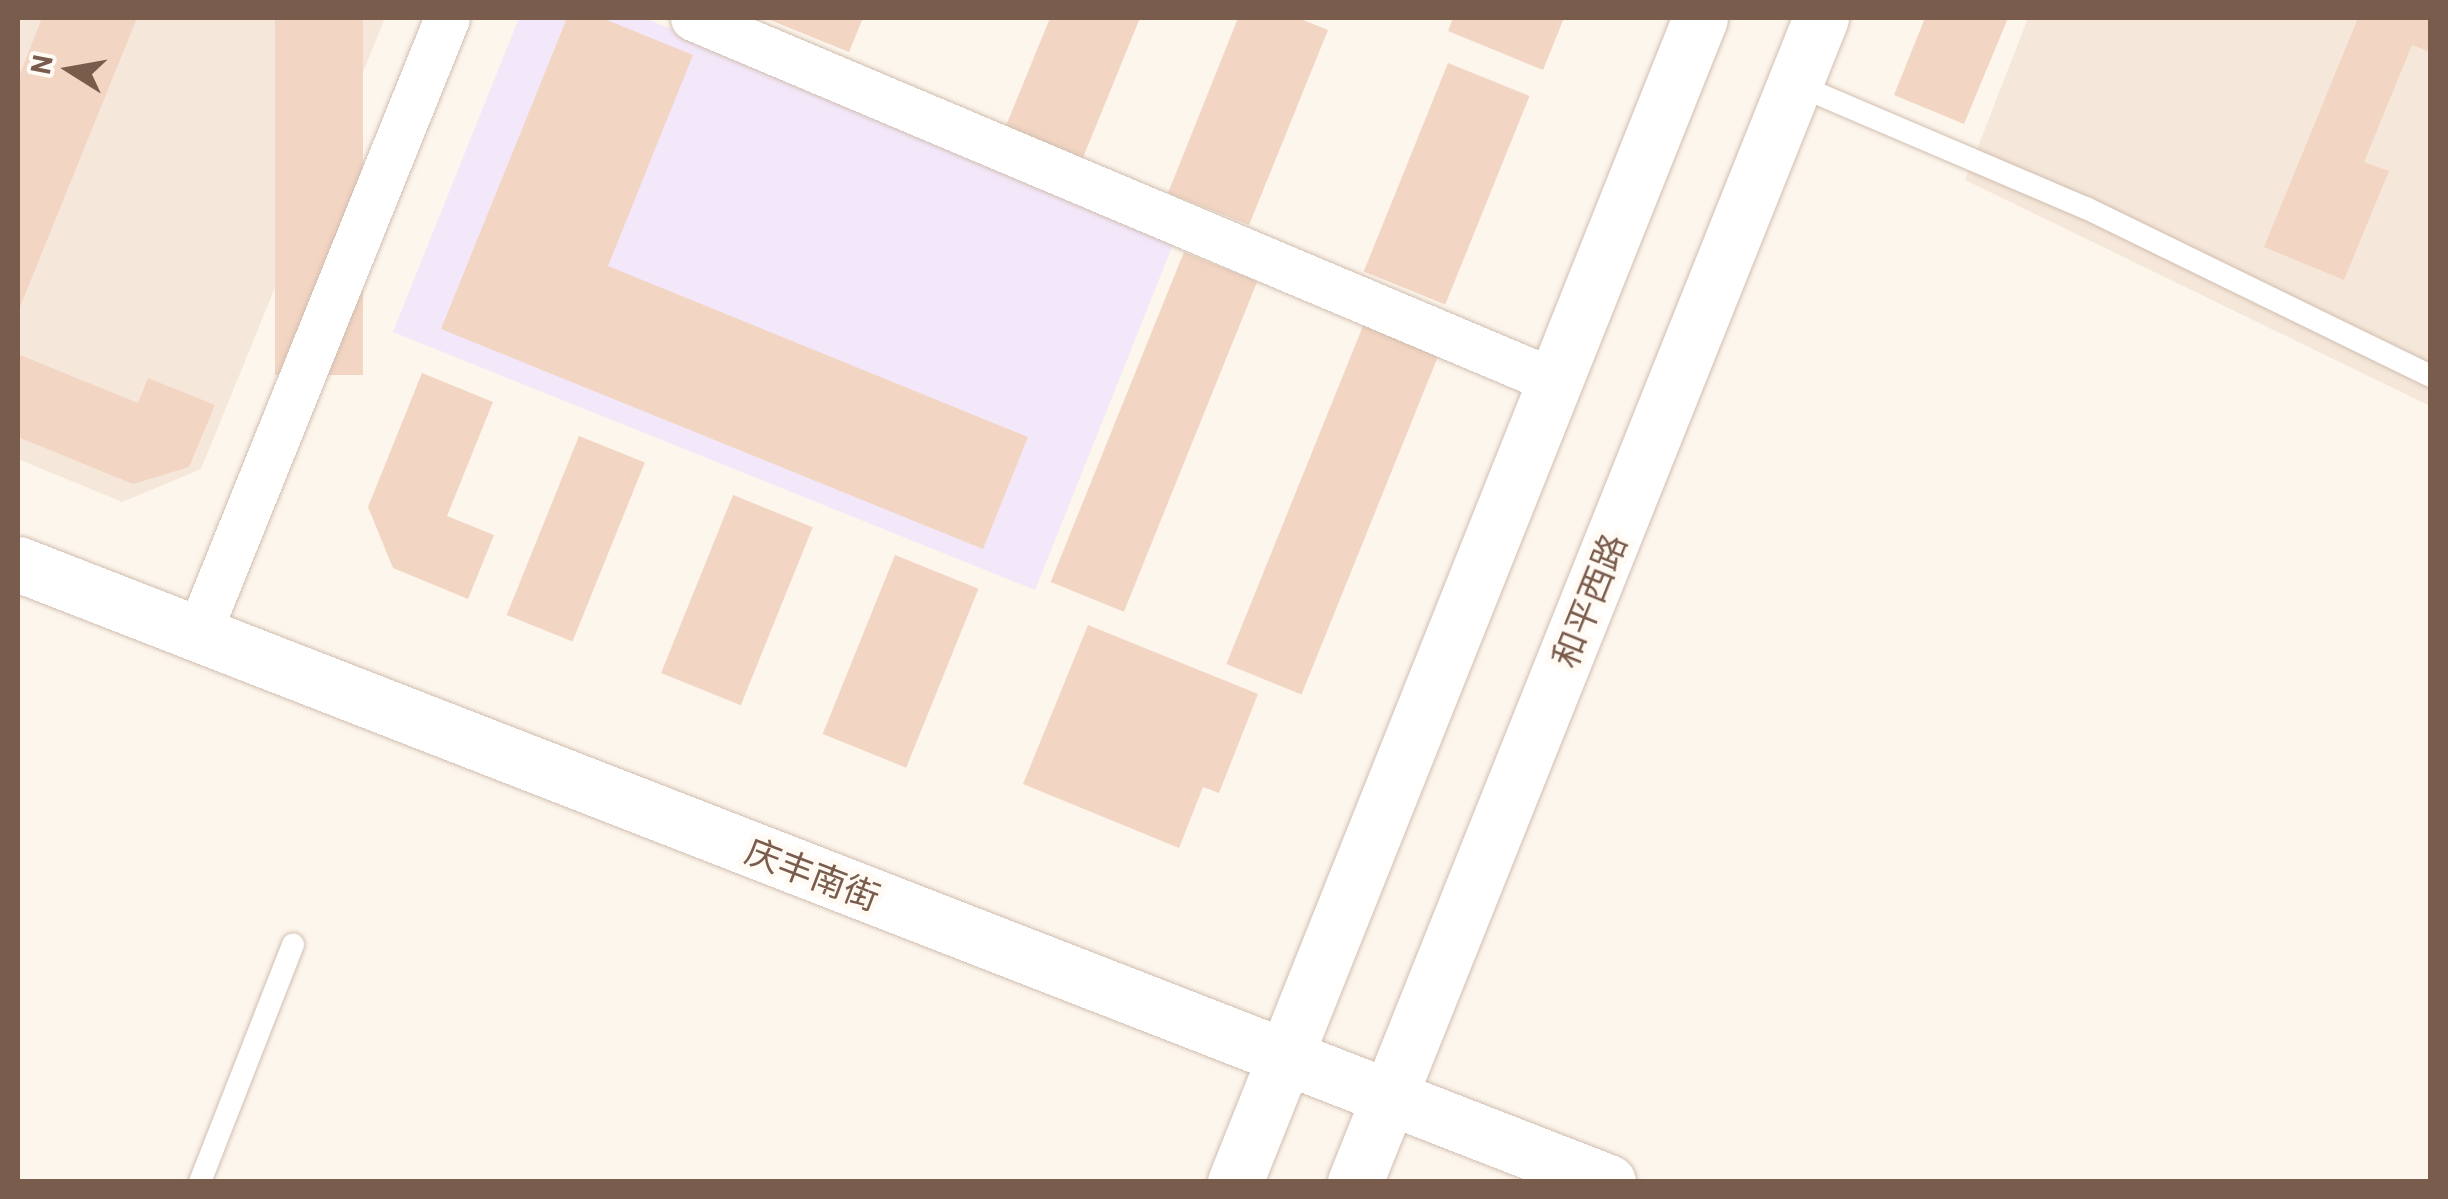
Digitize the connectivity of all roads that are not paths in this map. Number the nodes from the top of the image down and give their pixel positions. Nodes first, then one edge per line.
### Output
1 (447, 18) edge
2 (693, 18) edge
3 (1700, 18) edge
4 (1821, 18) edge
5 (1794, 84) junction
6 (2430, 376) edge
7 (1554, 382) junction
8 (18, 564) edge
9 (198, 634) junction
10 (293, 945) dead end
11 (1285, 1056) junction
12 (1389, 1097) junction
13 (200, 1182) edge
14 (1234, 1182) edge
15 (1355, 1182) edge
16 (1608, 1182) edge

1 - 9 street
2 - 7 street
3 - 7 main road
4 - 5 main road, 和平西路
5 - 6 lane
5 - 12 main road, 和平西路
7 - 11 main road
8 - 9 main road, 庆丰南街
9 - 11 main road, 庆丰南街
10 - 13 lane
11 - 12 main road, 庆丰南街
11 - 14 main road
12 - 15 main road, 和平西路
12 - 16 main road, 庆丰南街

